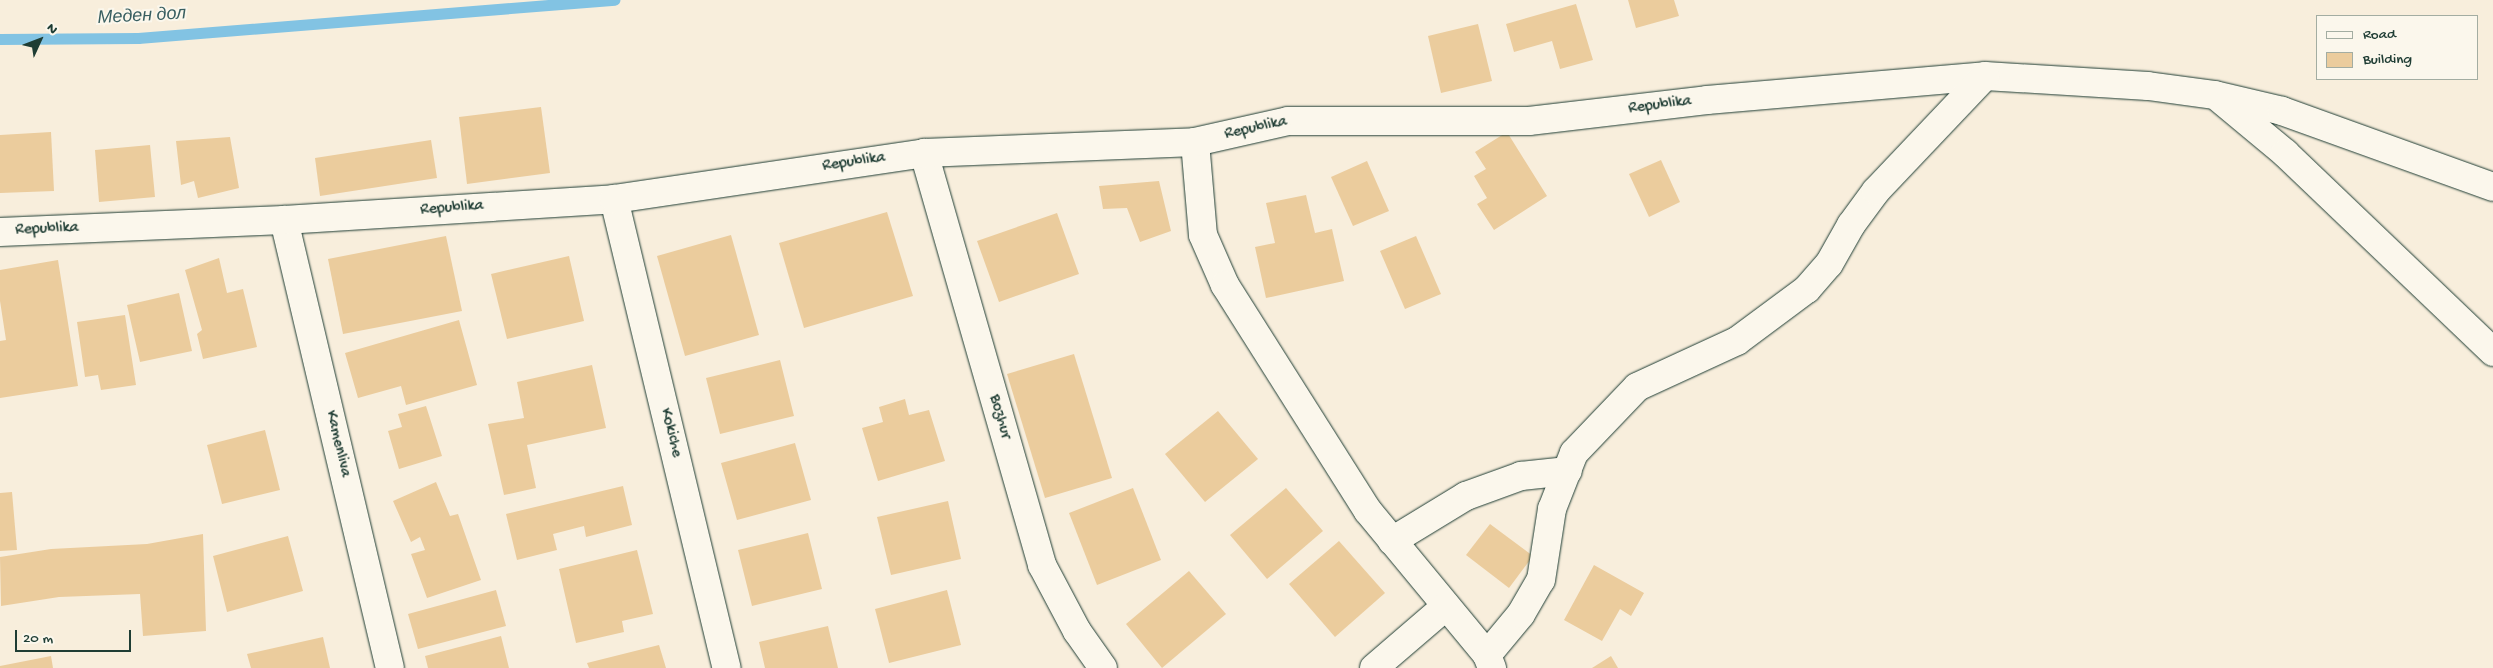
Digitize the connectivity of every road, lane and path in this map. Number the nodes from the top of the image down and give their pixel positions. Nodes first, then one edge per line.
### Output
1 (1985, 76) junction
2 (2215, 95) junction
3 (1195, 142) junction
4 (924, 153) junction
5 (2493, 187) edge
6 (614, 199) junction
7 (284, 220) junction
8 (0, 232) edge
9 (2493, 352) edge
10 (1568, 471) junction
11 (1392, 541) junction
12 (1446, 606) junction
13 (1489, 662) edge
14 (390, 668) edge
15 (727, 668) edge
16 (1103, 668) edge
17 (1374, 668) edge

1 - 2 street, Republika
1 - 3 street, Republika
1 - 10 street
2 - 5 street, Republika
2 - 9 street
3 - 4 street, Republika
3 - 11 street
4 - 6 street, Republika
4 - 16 street, Bozhur
6 - 7 street, Republika
6 - 15 street, Kokiche
7 - 8 street, Republika
7 - 14 street, Kamenliva
10 - 11 street
10 - 13 street
11 - 12 street
12 - 13 street
12 - 17 street

